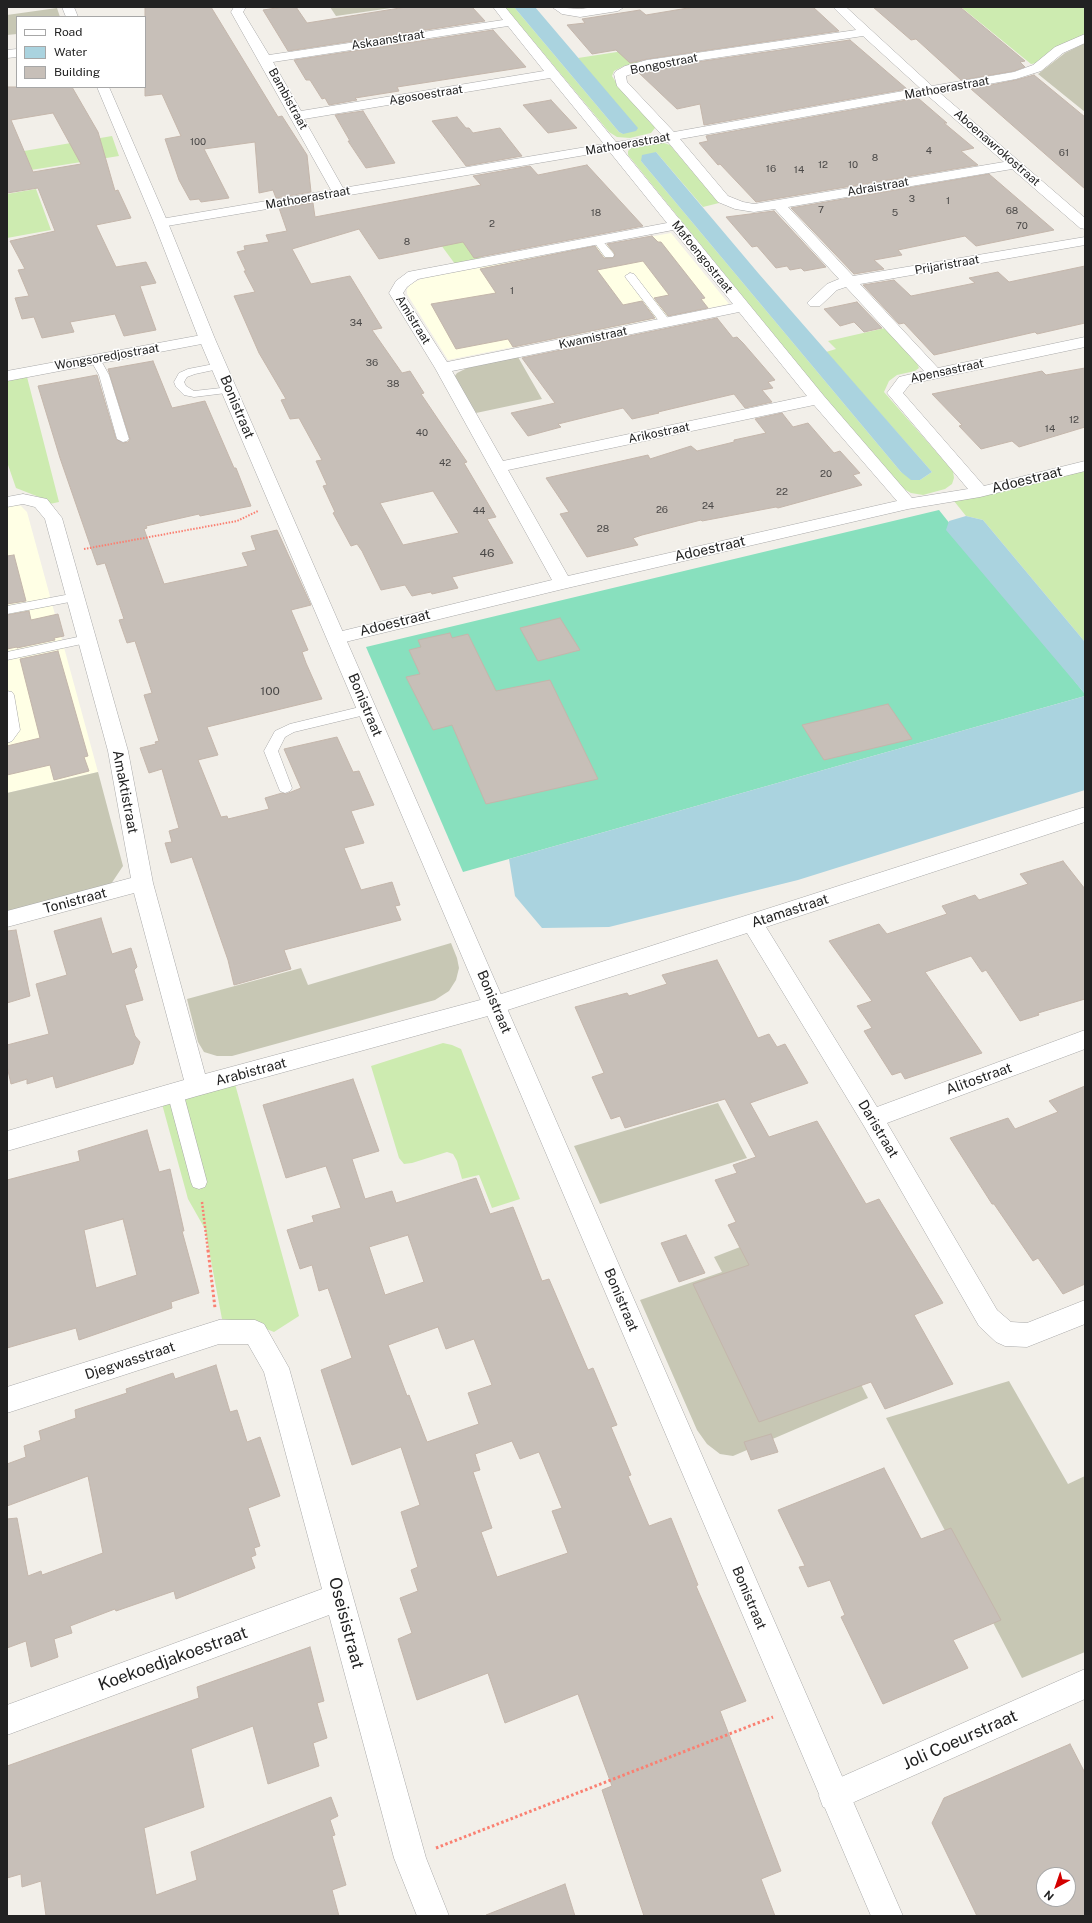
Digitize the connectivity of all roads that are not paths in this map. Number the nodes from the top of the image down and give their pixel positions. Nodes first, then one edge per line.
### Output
1 (240, 7) edge
2 (499, 7) edge
3 (558, 7) edge
4 (618, 7) edge
5 (838, 7) edge
6 (510, 22) junction
7 (865, 32) junction
8 (1085, 38) edge
9 (265, 59) junction
10 (554, 74) junction
11 (103, 88) edge
12 (930, 91) junction
13 (297, 116) junction
14 (671, 136) junction
15 (612, 146) junction
16 (1016, 164) junction
17 (339, 193) junction
18 (778, 204) junction
19 (740, 206) joint
20 (161, 223) junction
21 (677, 225) junction
22 (1085, 225) edge
23 (597, 240) junction
24 (1085, 241) edge
25 (609, 255) dead end
26 (630, 276) dead end
27 (849, 281) junction
28 (815, 303) dead end
29 (743, 307) junction
30 (666, 323) junction
31 (207, 339) junction
32 (1085, 342) edge
33 (95, 359) junction
34 (219, 366) junction
35 (443, 368) junction
36 (934, 373) junction
37 (7, 376) edge
38 (230, 390) junction
39 (818, 399) junction
40 (123, 439) dead end
41 (1085, 466) edge
42 (500, 467) junction
43 (980, 492) junction
44 (7, 502) edge
45 (908, 504) junction
46 (563, 583) junction
47 (76, 597) junction
48 (7, 610) edge
49 (337, 638) junction
50 (87, 639) junction
51 (7, 656) edge
52 (7, 695) edge
53 (368, 710) junction
54 (7, 738) edge
55 (285, 788) dead end
56 (1085, 814) edge
57 (142, 884) junction
58 (7, 919) edge
59 (752, 923) junction
60 (495, 1005) junction
61 (1085, 1039) edge
62 (197, 1086) junction
63 (175, 1092) junction
64 (872, 1118) junction
65 (7, 1141) edge
66 (199, 1182) road end
67 (1085, 1312) edge
68 (255, 1332) joint
69 (7, 1400) edge
70 (339, 1597) junction
71 (1085, 1684) edge
72 (7, 1720) edge
73 (834, 1796) junction
74 (433, 1916) edge
75 (888, 1916) edge

1 - 9 street, Bambistraat
2 - 6 street, Mafoengostraat
3 - 4 street
5 - 7 street, Aboenawrokostraat
6 - 9 street, Askaanstraat
6 - 10 street, Mafoengostraat
7 - 12 street, Aboenawrokostraat
7 - 14 street, Bongostraat
8 - 12 street, Mathoerastraat
9 - 13 street, Bambistraat
10 - 13 street, Agosoestraat
10 - 15 street, Mafoengostraat
11 - 20 street, Bonistraat
12 - 14 street, Mathoerastraat
12 - 16 street, Aboenawrokostraat
13 - 17 street, Bambistraat
14 - 15 street, Mathoerastraat
14 - 19 street, Bongostraat
15 - 17 street, Mathoerastraat
15 - 21 street, Mafoengostraat
16 - 18 street, Adraistraat
16 - 22 street, Aboenawrokostraat
17 - 20 street, Mathoerastraat
18 - 19 street, Adraistraat
18 - 27 street
20 - 31 street, Bonistraat
21 - 23 street, Amistraat
21 - 29 street, Mafoengostraat
23 - 25 lane
23 - 35 street, Amistraat
24 - 27 street, Prijaristraat
26 - 30 lane
27 - 28 street, Prijaristraat
27 - 36 street
29 - 30 street, Kwamistraat
29 - 39 street, Mafoengostraat
30 - 35 street, Kwamistraat
31 - 33 street, Wongsoredjostraat
31 - 34 street, Bonistraat
32 - 36 street, Apensastraat
33 - 37 street, Wongsoredjostraat
33 - 40 lane
34 - 38 street, Bonistraat
34 - 38 lane
35 - 42 street, Amistraat
36 - 43 street, Apensastraat
38 - 49 street, Bonistraat
39 - 42 street, Arikostraat
39 - 45 street, Mafoengostraat
41 - 43 street, Adoestraat
42 - 46 street, Amistraat
43 - 45 street, Adoestraat
44 - 47 street, Amaktistraat
45 - 46 street, Adoestraat
46 - 49 street, Adoestraat
47 - 48 lane
47 - 50 street, Amaktistraat
49 - 53 street, Bonistraat
50 - 51 lane
50 - 57 street, Amaktistraat
52 - 54 lane
53 - 55 lane
53 - 60 street, Bonistraat
56 - 59 street, Atamastraat
57 - 58 street, Tonistraat
57 - 62 street, Amaktistraat
59 - 60 street, Atamastraat
59 - 64 street, Daristraat
60 - 62 street, Arabistraat
60 - 73 street, Bonistraat
61 - 64 street, Alitostraat
62 - 63 street, Arabistraat
63 - 65 street, Arabistraat
63 - 66 lane
64 - 67 street, Daristraat
68 - 69 street, Djegwasstraat
68 - 70 street, Oseisistraat
70 - 72 street, Koekoedjakoestraat
70 - 74 street, Oseisistraat
71 - 73 street, Joli Coeurstraat
73 - 75 street, Bonistraat

